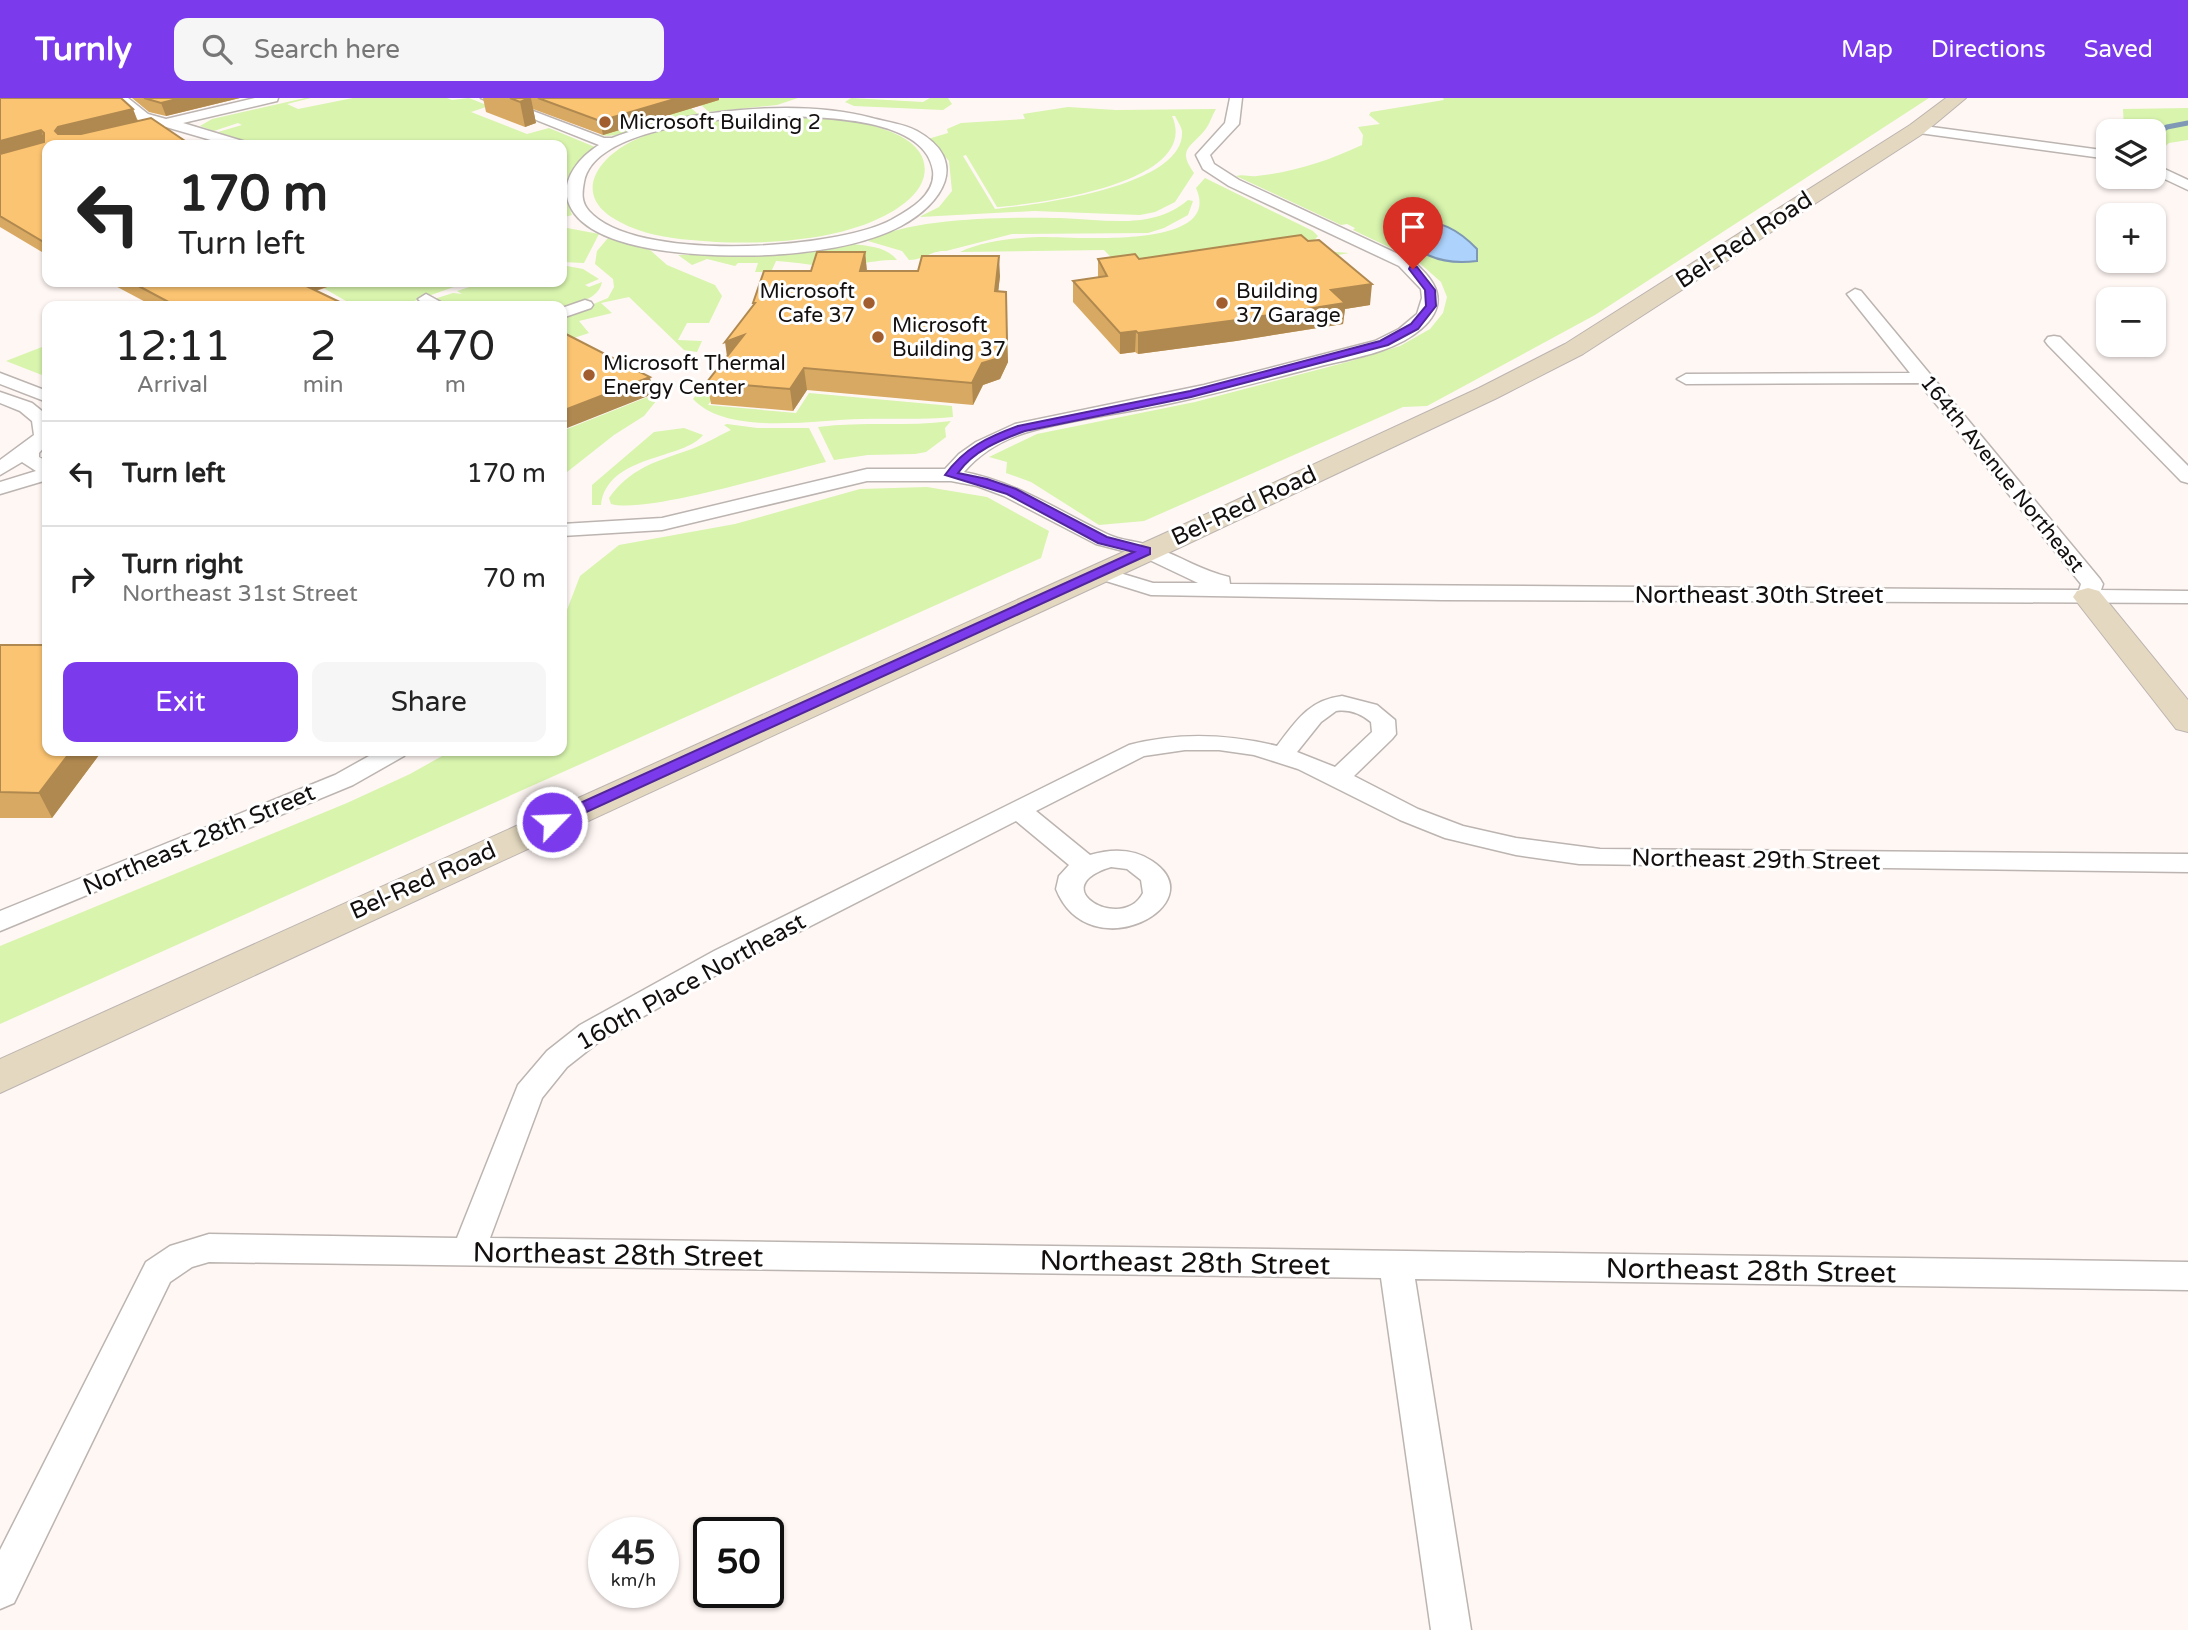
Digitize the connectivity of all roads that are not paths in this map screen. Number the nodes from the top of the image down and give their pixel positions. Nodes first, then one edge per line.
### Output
1 (120, 98) edge
2 (272, 98) edge
3 (487, 98) edge
4 (805, 98) edge
5 (1236, 98) edge
6 (1957, 98) edge
7 (781, 111) junction
8 (161, 122) junction
9 (1917, 129) junction
10 (90, 140) edge
11 (226, 140) edge
12 (613, 142) junction
13 (2096, 153) edge
14 (2166, 174) edge
15 (2188, 186) edge
16 (1248, 190) joint
17 (570, 222) dead end
18 (595, 224) junction
19 (668, 246) junction
20 (674, 262) dead end
21 (1855, 294) dead end
22 (585, 305) dead end
23 (567, 311) edge
24 (2054, 341) dead end
25 (0, 378) edge
26 (1923, 378) junction
27 (1686, 379) dead end
28 (42, 395) edge
29 (0, 397) edge
30 (41, 439) edge
31 (42, 466) edge
32 (0, 469) edge
33 (42, 475) edge
34 (951, 475) junction
35 (2188, 477) edge
36 (0, 488) edge
37 (567, 530) edge
38 (1146, 551) junction
39 (1100, 573) junction
40 (1331, 592) junction
41 (2088, 597) junction
42 (2188, 597) edge
43 (2188, 722) edge
44 (1200, 742) joint
45 (1282, 755) junction
46 (386, 756) edge
47 (1338, 777) junction
48 (1018, 810) junction
49 (2188, 863) edge
50 (1085, 865) dead end
51 (0, 922) edge
52 (0, 1077) edge
53 (468, 1252) junction
54 (1396, 1267) junction
55 (2188, 1276) edge
56 (0, 1590) edge
57 (1451, 1630) edge

1 - 8 street
2 - 8 street
3 - 12 street
4 - 7 street
5 - 16 street
6 - 9 main road, Bel-Red Road
7 - 12 street
7 - 19 street
8 - 10 street
8 - 11 street
9 - 13 street
9 - 38 main road, Bel-Red Road
12 - 18 street
14 - 15 street
16 - 34 street
17 - 18 street
18 - 19 street
19 - 20 street
21 - 26 street, 164th Avenue Northeast
22 - 23 street
24 - 35 street
25 - 28 street
26 - 27 street
26 - 41 street, 164th Avenue Northeast
29 - 30 street
30 - 31 street
30 - 32 street
33 - 36 street
34 - 37 street, Northeast 30th Street
34 - 38 street, Northeast 30th Street
38 - 39 main road, Bel-Red Road
38 - 40 street, Northeast 30th Street
39 - 40 street, Northeast 30th Street
39 - 52 main road, Bel-Red Road
40 - 41 street, Northeast 30th Street
41 - 42 street, Northeast 30th Street
41 - 43 main road, 164th Avenue Northeast
44 - 45 street, Northeast 29th Street
44 - 48 street, 160th Place Northeast
45 - 47 street, Northeast 29th Street
45 - 47 street
46 - 51 street, Northeast 28th Street
47 - 49 street, Northeast 29th Street
48 - 50 street
48 - 53 street, 160th Place Northeast
53 - 54 street, Northeast 28th Street
53 - 56 street, Northeast 28th Street
54 - 55 street, Northeast 28th Street
54 - 57 street

